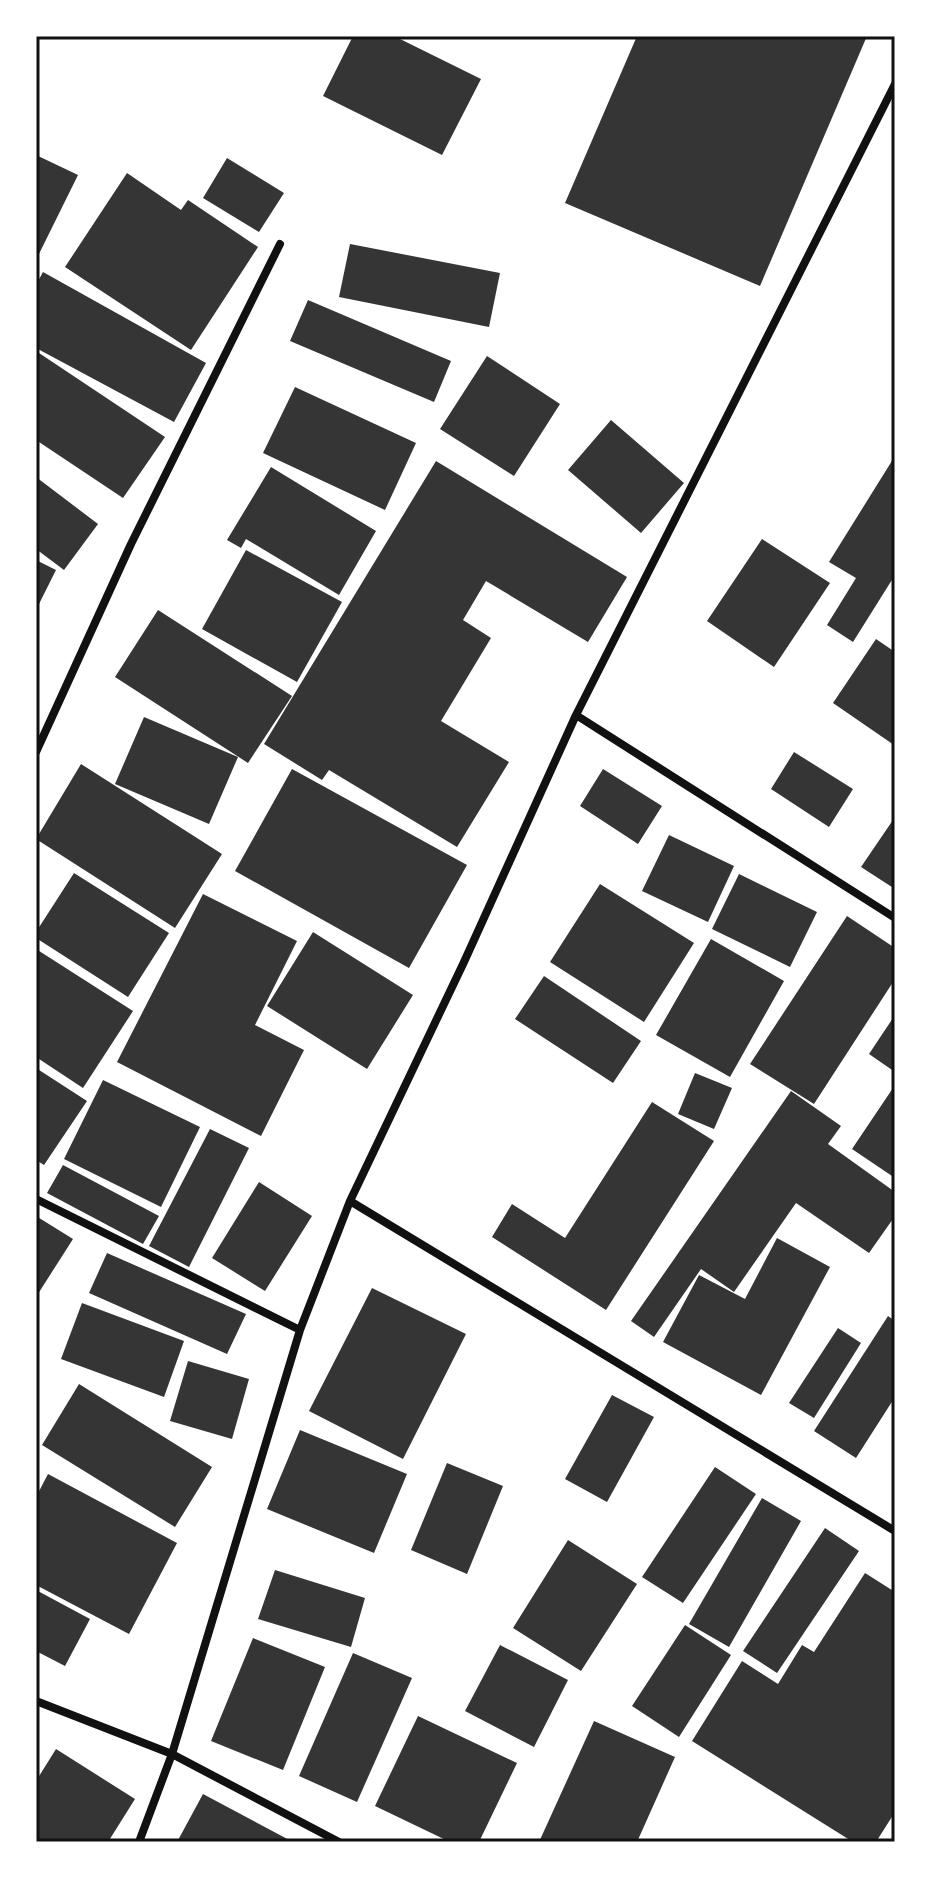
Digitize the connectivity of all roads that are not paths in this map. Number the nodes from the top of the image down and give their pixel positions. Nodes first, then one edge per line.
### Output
1 (895, 84) edge
2 (280, 244) dead end
3 (576, 715) junction
4 (36, 752) edge
5 (895, 918) edge
6 (36, 1199) edge
7 (350, 1201) junction
8 (300, 1330) junction
9 (895, 1531) edge
10 (36, 1701) edge
11 (172, 1754) junction
12 (139, 1842) edge
13 (339, 1842) edge

1 - 3 street
2 - 4 street
3 - 5 street
3 - 7 street
6 - 8 street
7 - 8 street
7 - 9 street
8 - 11 street
10 - 11 street
11 - 12 street
11 - 13 street

